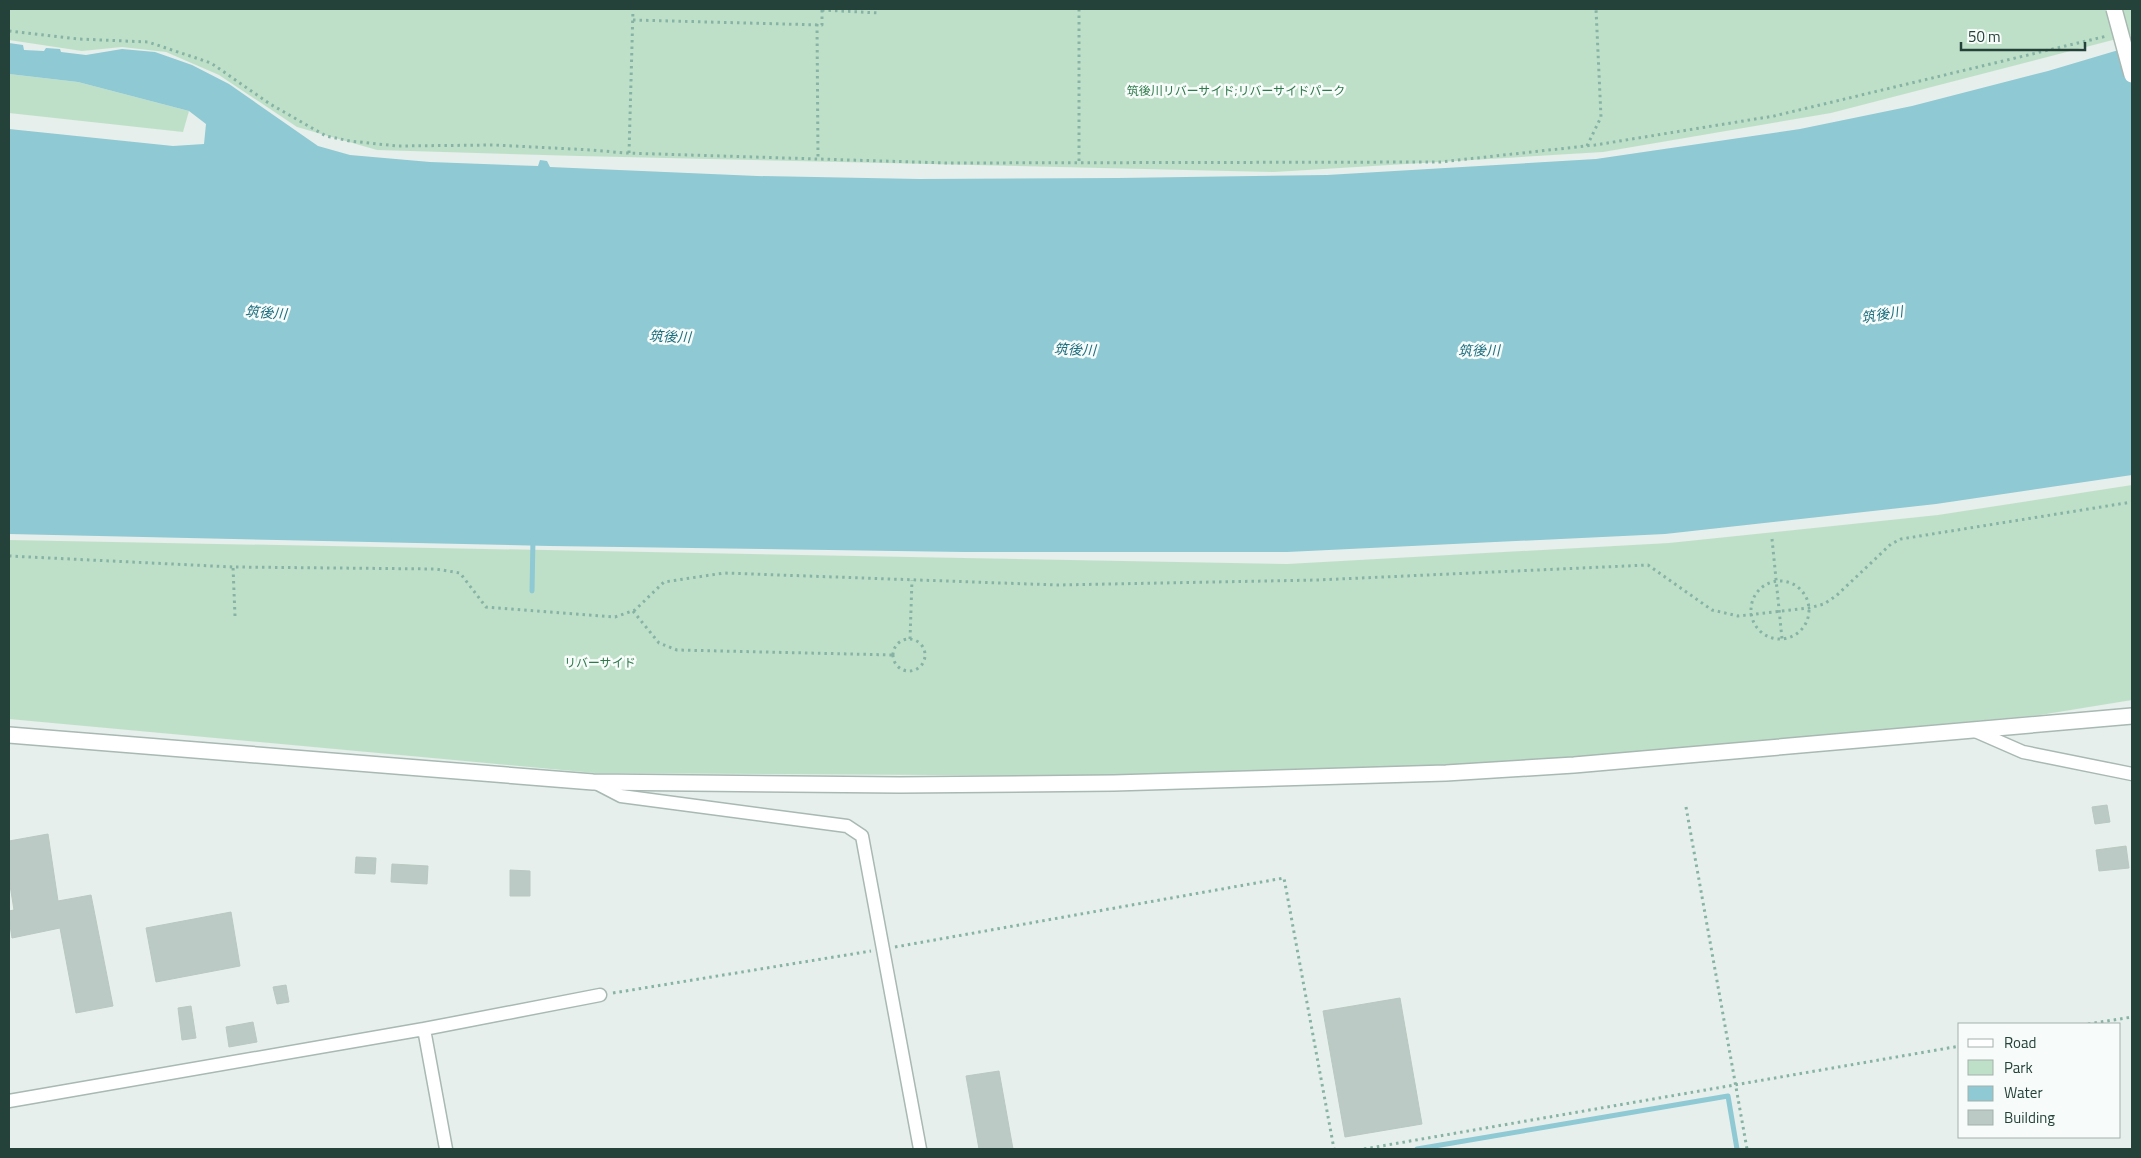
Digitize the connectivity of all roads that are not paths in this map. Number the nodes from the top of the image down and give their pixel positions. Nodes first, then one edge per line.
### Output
1 (2114, 9) edge
2 (2132, 76) edge
3 (2132, 716) edge
4 (1975, 731) junction
5 (9, 735) edge
6 (2132, 774) edge
7 (593, 782) junction
8 (600, 995) road end
9 (424, 1029) junction
10 (9, 1101) edge
11 (446, 1149) edge
12 (920, 1149) edge

1 - 2 street, bridge
3 - 4 street
4 - 6 street
4 - 7 street
5 - 7 street
7 - 12 street
8 - 9 street
9 - 10 street
9 - 11 street

